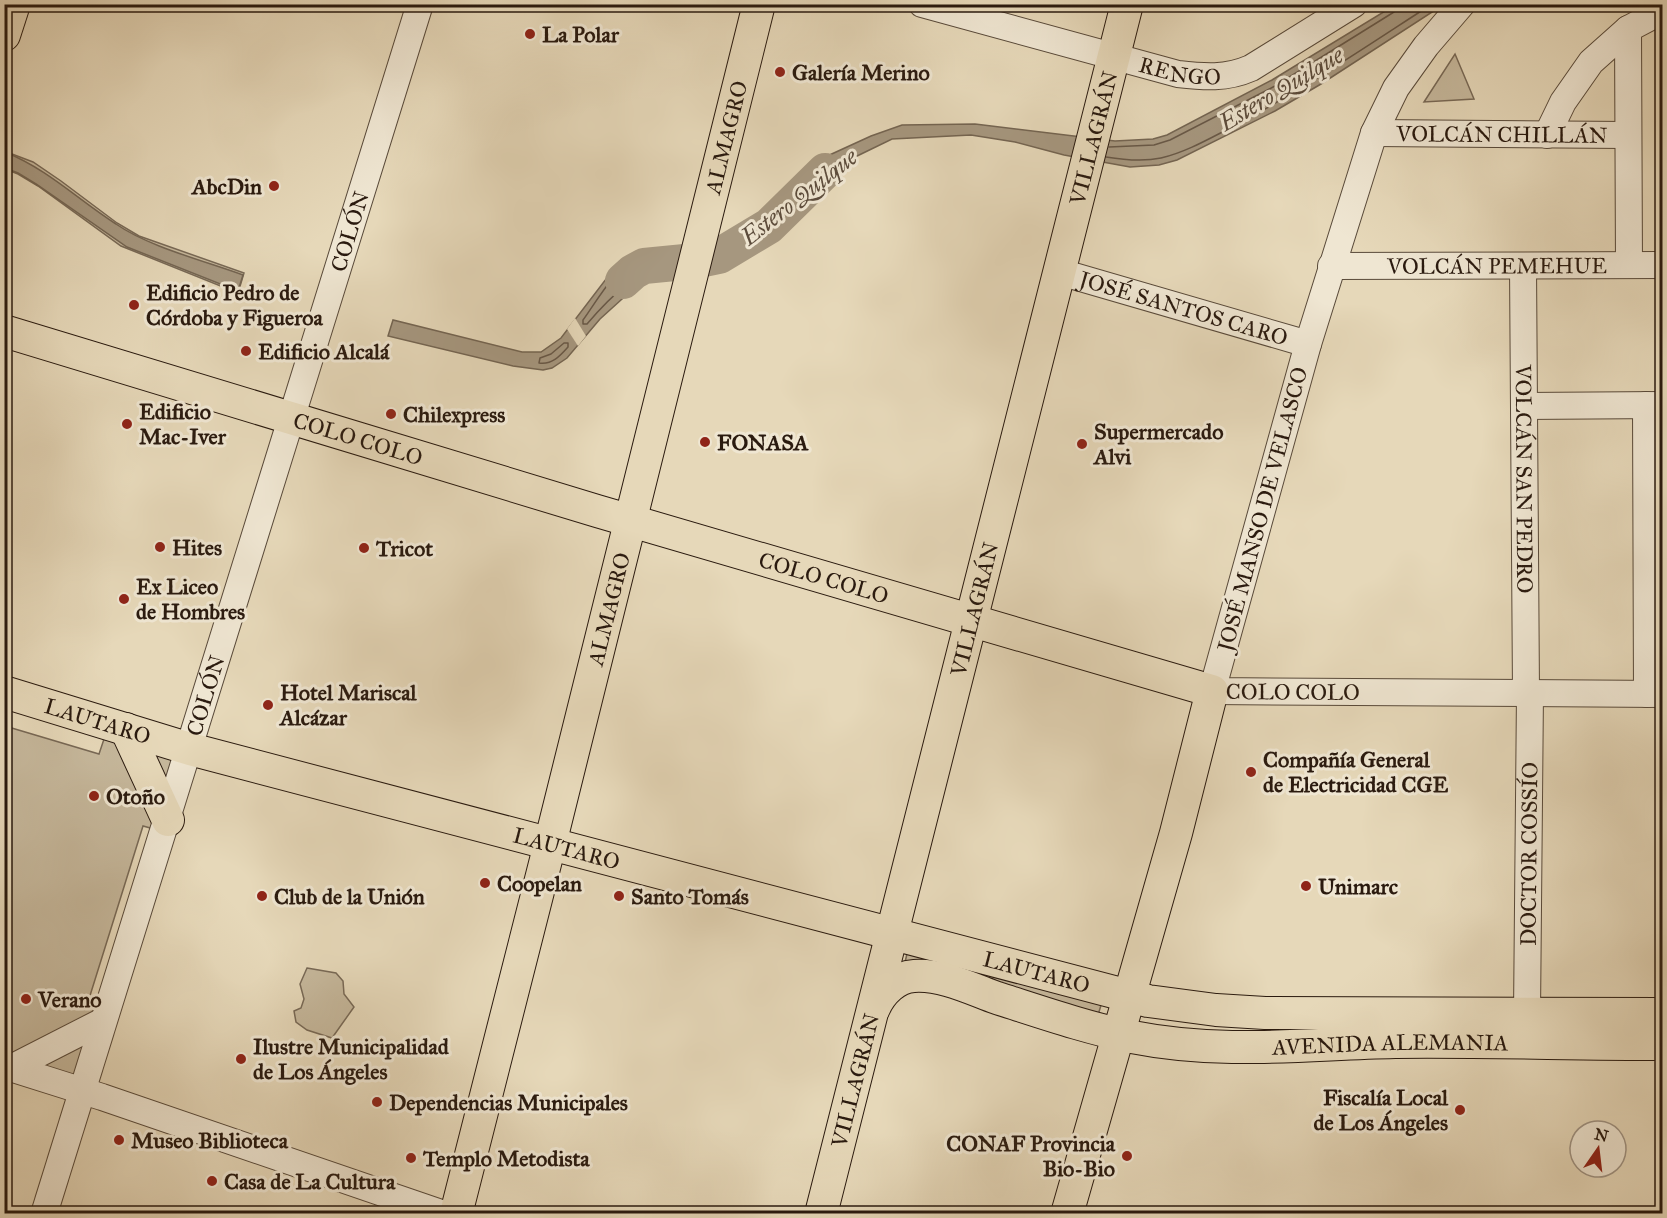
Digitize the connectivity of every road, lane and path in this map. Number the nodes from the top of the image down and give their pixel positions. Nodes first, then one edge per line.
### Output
1 (14, 4) edge
2 (420, 4) edge
3 (759, 4) edge
4 (922, 4) edge
5 (1127, 4) edge
6 (1354, 4) edge
7 (1462, 4) edge
8 (1662, 11) edge
9 (1628, 29) junction
10 (4, 35) edge
11 (1114, 57) junction
12 (1374, 133) junction
13 (1547, 135) junction
14 (1628, 135) junction
15 (1629, 265) junction
16 (1662, 265) edge
17 (1331, 266) junction
18 (1523, 266) junction
19 (1060, 272) junction
20 (4, 331) edge
21 (1308, 344) junction
22 (1654, 405) edge
23 (1524, 406) junction
24 (292, 418) junction
25 (630, 521) junction
26 (1654, 526) edge
27 (971, 621) junction
28 (1212, 691) junction
29 (4, 692) edge
30 (1528, 692) junction
31 (1655, 694) edge
32 (126, 729) junction
33 (190, 749) junction
34 (168, 820) junction
35 (550, 844) junction
36 (892, 934) junction
37 (1129, 996) junction
38 (872, 1012) junction
39 (1527, 1014) junction
40 (1662, 1014) edge
41 (104, 1021) junction
42 (1118, 1034) junction
43 (1662, 1044) edge
44 (8, 1067) edge
45 (81, 1090) junction
46 (44, 1214) edge
47 (444, 1214) edge
48 (456, 1214) edge
49 (820, 1214) edge
50 (1067, 1214) edge

1 - 10 main road
2 - 24 street, COLÓN
3 - 25 main road, ALMAGRO
4 - 11 street, RENGO
5 - 11 main road, VILLAGRÁN
6 - 11 street, RENGO
7 - 12 street, JOSÉ MANSO DE VELASCO
8 - 9 street
9 - 13 street
9 - 14 street
11 - 19 main road, VILLAGRÁN
12 - 13 street, VOLCÁN CHILLÁN
12 - 17 street, JOSÉ MANSO DE VELASCO
13 - 14 street, VOLCÁN CHILLÁN
14 - 15 street
15 - 16 street, VOLCÁN PEMEHUE
15 - 18 street, VOLCÁN PEMEHUE
17 - 18 street, VOLCÁN PEMEHUE
17 - 21 street, JOSÉ MANSO DE VELASCO
18 - 23 street, VOLCÁN SAN PEDRO
19 - 21 street, JOSÉ SANTOS CARO
19 - 27 main road, VILLAGRÁN
20 - 24 main road, COLO COLO
21 - 28 street, JOSÉ MANSO DE VELASCO
22 - 23 street
22 - 26 street
23 - 30 street, VOLCÁN SAN PEDRO
24 - 25 main road, COLO COLO
24 - 33 street, COLÓN
25 - 27 main road, COLO COLO
25 - 35 main road, ALMAGRO
26 - 31 street
27 - 28 main road, COLO COLO
27 - 36 main road, VILLAGRÁN
28 - 30 street, COLO COLO
28 - 37 main road, JOSÉ MANSO DE VELASCO
29 - 32 main road, LAUTARO
30 - 31 street, COLO COLO
30 - 39 street, DOCTOR COSSÍO
32 - 33 main road, LAUTARO
32 - 34 main road
33 - 34 street, COLÓN
33 - 35 main road, LAUTARO
34 - 41 street, COLÓN
35 - 36 main road, LAUTARO
35 - 48 main road, ALMAGRO
36 - 37 main road, LAUTARO
36 - 38 main road, VILLAGRÁN
37 - 39 main road, AVENIDA ALEMANIA
37 - 42 main road, JOSÉ MANSO DE VELASCO
38 - 42 main road, LAUTARO
38 - 49 main road, VILLAGRÁN
39 - 40 main road, AVENIDA ALEMANIA
41 - 44 street
41 - 45 street, COLÓN
42 - 43 main road, AVENIDA ALEMANIA
42 - 50 main road, JOSÉ MANSO DE VELASCO
44 - 45 street
45 - 46 street, COLÓN
45 - 47 street

